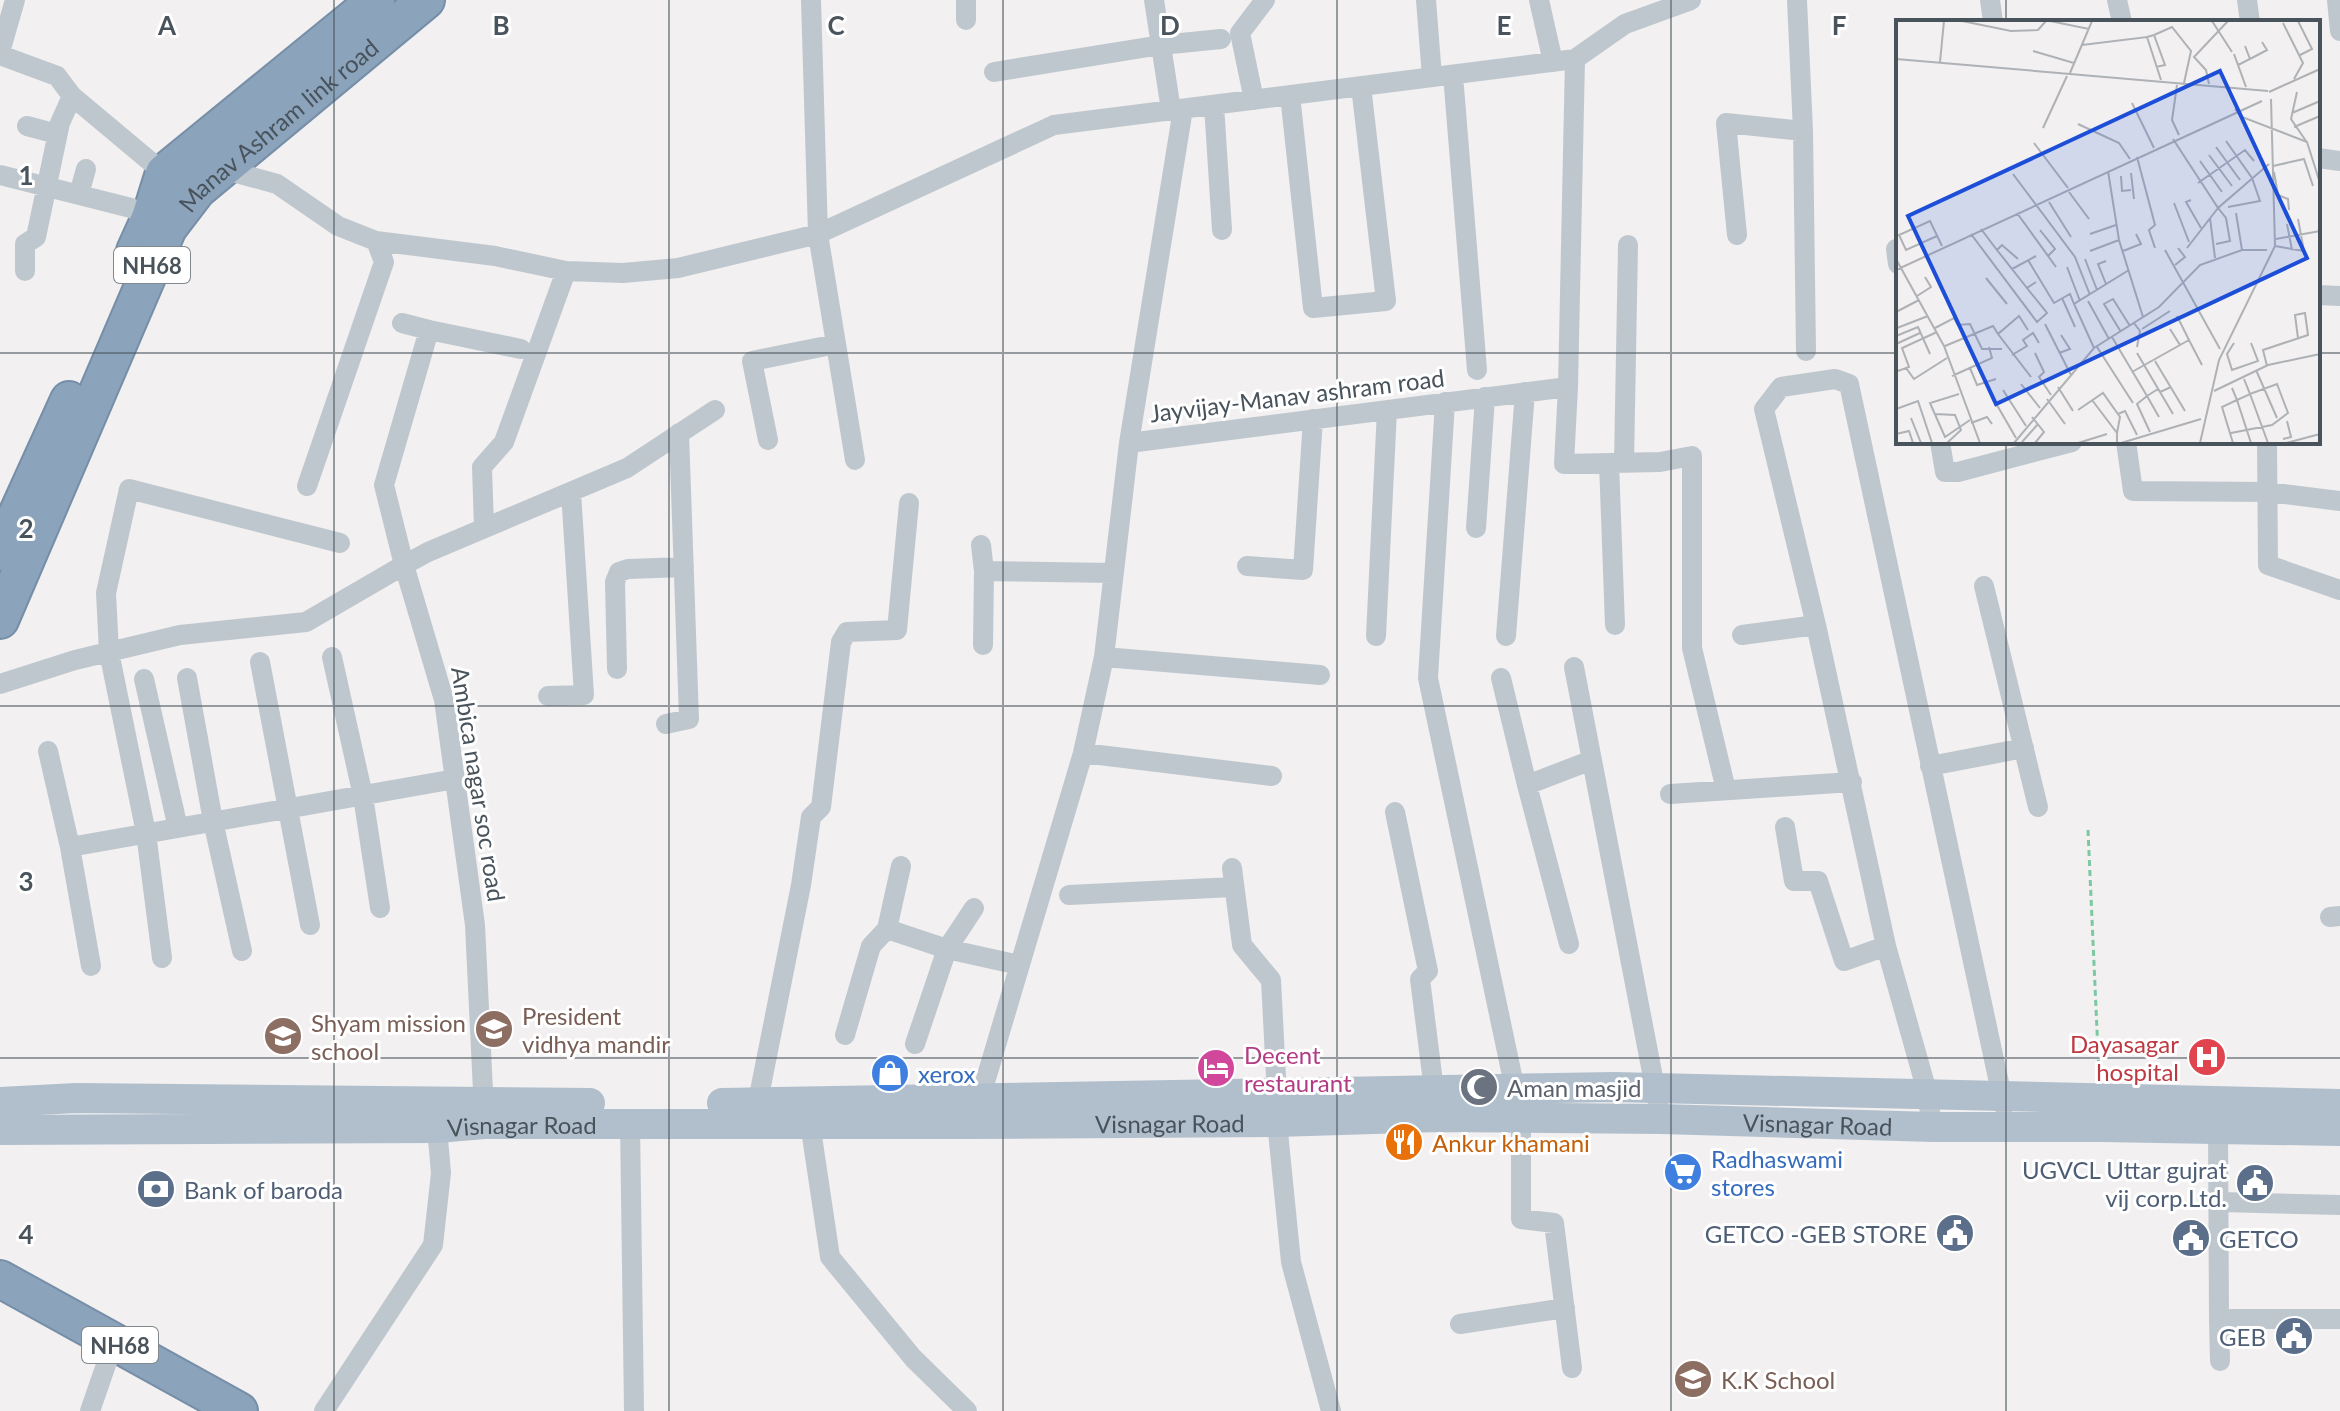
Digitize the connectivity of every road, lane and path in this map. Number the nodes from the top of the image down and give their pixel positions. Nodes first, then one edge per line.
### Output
1 (15, 0) edge
2 (376, 0) edge
3 (426, 0) edge
4 (811, 0) edge
5 (1154, 0) edge
6 (1265, 0) edge
7 (1426, 0) edge
8 (1539, 0) edge
9 (1691, 0) edge
10 (1797, 0) edge
11 (1990, 0) edge
12 (2117, 0) edge
13 (2247, 0) edge
14 (2337, 0) edge
15 (1993, 20) edge
16 (2122, 20) edge
17 (2250, 20) edge
18 (2340, 31) edge
19 (1221, 39) dead end
20 (1161, 45) junction
21 (0, 54) edge
22 (1575, 59) junction
23 (1553, 62) junction
24 (994, 72) dead end
25 (1442, 76) junction
26 (1361, 86) junction
27 (1290, 95) junction
28 (72, 96) junction
29 (1254, 100) junction
30 (1214, 105) junction
31 (1177, 110) junction
32 (27, 126) dead end
33 (1803, 131) junction
34 (57, 134) junction
35 (2320, 158) edge
36 (2340, 161) edge
37 (86, 169) dead end
38 (222, 169) junction
39 (164, 173) junction
40 (0, 175) edge
41 (47, 186) junction
42 (79, 194) junction
43 (159, 223) junction
44 (1222, 230) dead end
45 (818, 234) junction
46 (1737, 235) dead end
47 (376, 241) junction
48 (1628, 245) dead end
49 (25, 271) dead end
50 (566, 271) junction
51 (2320, 295) edge
52 (2340, 296) edge
53 (402, 323) dead end
54 (429, 330) junction
55 (836, 344) junction
56 (521, 349) dead end
57 (1806, 351) dead end
58 (1477, 370) dead end
59 (1568, 387) junction
60 (1525, 392) junction
61 (1485, 397) junction
62 (1445, 402) junction
63 (715, 410) dead end
64 (1387, 410) junction
65 (1313, 419) junction
66 (679, 433) junction
67 (768, 440) dead end
68 (1129, 443) junction
69 (1940, 444) edge
70 (2064, 444) edge
71 (2126, 444) edge
72 (2267, 444) edge
73 (855, 460) dead end
74 (1617, 463) junction
75 (307, 486) dead end
76 (571, 492) junction
77 (2268, 492) junction
78 (2340, 501) edge
79 (909, 503) dead end
80 (484, 528) junction
81 (1476, 528) dead end
82 (340, 543) dead end
83 (981, 545) dead end
84 (0, 552) edge
85 (404, 565) junction
86 (1247, 566) dead end
87 (684, 567) junction
88 (984, 571) junction
89 (1113, 573) junction
90 (1984, 586) dead end
91 (2340, 590) edge
92 (0, 620) edge
93 (1615, 625) dead end
94 (1816, 625) junction
95 (1742, 635) dead end
96 (1376, 636) dead end
97 (1506, 636) dead end
98 (983, 645) dead end
99 (109, 652) junction
100 (332, 657) dead end
101 (1104, 657) junction
102 (260, 662) dead end
103 (1574, 667) dead end
104 (617, 669) dead end
105 (1320, 675) dead end
106 (187, 678) dead end
107 (1501, 678) dead end
108 (144, 679) dead end
109 (0, 684) edge
110 (548, 696) dead end
111 (666, 724) dead end
112 (2024, 748) junction
113 (48, 751) dead end
114 (1083, 753) junction
115 (1592, 760) junction
116 (1930, 766) junction
117 (1272, 776) dead end
118 (455, 779) junction
119 (1852, 782) junction
120 (1527, 785) junction
121 (1726, 790) junction
122 (1670, 794) dead end
123 (363, 796) junction
124 (2038, 807) dead end
125 (287, 809) junction
126 (1395, 812) dead end
127 (213, 821) junction
128 (1785, 827) dead end
129 (178, 828) junction
130 (2088, 830) dead end
131 (146, 833) junction
132 (70, 847) junction
133 (901, 866) dead end
134 (1069, 895) dead end
135 (380, 908) dead end
136 (974, 908) dead end
137 (310, 925) dead end
138 (887, 929) junction
139 (1569, 944) dead end
140 (1886, 946) junction
141 (947, 949) junction
142 (242, 951) dead end
143 (162, 958) dead end
144 (1019, 965) junction
145 (91, 966) dead end
146 (845, 1035) dead end
147 (915, 1044) dead end
148 (1655, 1088) junction
149 (1434, 1090) junction
150 (1926, 1094) junction
151 (2002, 1096) junction
152 (2100, 1098) junction
153 (1518, 1103) junction
154 (1277, 1104) junction
155 (2340, 1104) edge
156 (3, 1110) edge
157 (977, 1111) junction
158 (756, 1112) junction
159 (484, 1113) junction
160 (1661, 1119) junction
161 (630, 1122) junction
162 (810, 1123) junction
163 (2009, 1126) junction
164 (1933, 1127) junction
165 (437, 1128) junction
166 (2218, 1129) junction
167 (2340, 1131) edge
168 (2220, 1202) junction
169 (2340, 1205) edge
170 (0, 1279) edge
171 (0, 1300) edge
172 (1565, 1308) junction
173 (2219, 1319) junction
174 (2340, 1319) edge
175 (1460, 1324) dead end
176 (108, 1359) junction
177 (2220, 1361) dead end
178 (1572, 1368) dead end
179 (90, 1411) edge
180 (205, 1411) edge
181 (239, 1411) edge
182 (324, 1411) edge
183 (634, 1411) edge
184 (967, 1411) edge
185 (1331, 1411) edge

1 - 21 street
2 - 39 highway
3 - 38 highway, Manav Ashram link road / NH68
4 - 45 street
5 - 20 street
6 - 29 street
7 - 25 street
8 - 23 street
9 - 22 street
10 - 33 street
11 - 15 street
12 - 16 street
13 - 17 street
14 - 18 street
19 - 20 street
20 - 24 street
20 - 31 street
21 - 28 street
22 - 23 street
22 - 59 street
23 - 25 street
25 - 26 street
25 - 58 street
26 - 27 street
26 - 27 street
27 - 29 street
28 - 34 street
28 - 39 street
29 - 30 street
30 - 31 street
30 - 44 street
31 - 45 street
31 - 68 street
32 - 34 street
33 - 46 street
33 - 57 street
34 - 41 street
35 - 36 street
37 - 42 street
38 - 43 highway, Manav Ashram link road / NH68
38 - 47 street
39 - 43 highway
40 - 41 street
41 - 42 street
41 - 49 street
42 - 43 street
43 - 84 highway
43 - 92 highway, Manav Ashram link road / NH68
45 - 50 street
45 - 55 street
47 - 50 street
47 - 75 street
48 - 74 street
50 - 80 street
51 - 52 street
53 - 54 street
54 - 56 street
54 - 85 street, Ambica nagar soc road
55 - 67 street
55 - 73 street
59 - 60 street, Jayvijay-Manav ashram road
59 - 74 street
60 - 61 street, Jayvijay-Manav ashram road
60 - 97 street
61 - 62 street, Jayvijay-Manav ashram road
61 - 81 street
62 - 64 street, Jayvijay-Manav ashram road
62 - 153 street
63 - 66 street
64 - 65 street, Jayvijay-Manav ashram road
64 - 96 street
65 - 68 street, Jayvijay-Manav ashram road
65 - 86 street
66 - 76 street
66 - 87 street
68 - 89 street, Jayvijay-Manav ashram road
69 - 70 street
71 - 77 street
72 - 77 street
74 - 93 street
74 - 121 street
76 - 80 street
76 - 110 street
77 - 78 street
77 - 91 street
79 - 158 street
80 - 85 street
82 - 99 street
83 - 88 street
85 - 99 street
85 - 118 street, Ambica nagar soc road
87 - 104 street
87 - 111 street
88 - 89 street
88 - 98 street
89 - 101 street, Jayvijay-Manav ashram road
90 - 112 street
94 - 95 street
94 - 116 street
94 - 119 street
99 - 109 street
99 - 131 street
100 - 123 street
101 - 105 street
101 - 114 street, Jayvijay-Manav ashram road
102 - 125 street
103 - 115 street
106 - 127 street
107 - 120 street
108 - 129 street
112 - 116 street
112 - 124 street
113 - 132 street
114 - 117 street
114 - 144 street, Jayvijay-Manav ashram road
115 - 120 street
115 - 148 street
116 - 151 street
118 - 123 street
118 - 159 street, Ambica nagar soc road
119 - 121 street
119 - 140 street
120 - 139 street
121 - 122 street
123 - 125 street
123 - 135 street
125 - 127 street
125 - 137 street
126 - 149 street
127 - 129 street
127 - 142 street
128 - 140 street
129 - 131 street
130 - 152 path
131 - 132 street
131 - 143 street
132 - 145 street
133 - 138 street
134 - 154 street
136 - 141 street
138 - 141 street
138 - 146 street
140 - 150 street
141 - 144 street
141 - 147 street
144 - 157 street, Jayvijay-Manav ashram road
148 - 150 main road
148 - 153 main road
148 - 160 street
149 - 153 main road
149 - 154 main road
150 - 151 main road
150 - 164 street
151 - 152 main road
151 - 163 street
152 - 155 main road
153 - 154 main road, Visnagar Road
153 - 160 main road, Visnagar Road
153 - 172 street
154 - 157 main road, Visnagar Road
154 - 185 street
156 - 159 main road
156 - 165 main road, Visnagar Road
157 - 158 main road
157 - 162 main road, Visnagar Road
158 - 159 main road
158 - 161 main road, Visnagar Road
158 - 162 main road, Visnagar Road
159 - 161 main road, Visnagar Road
159 - 165 main road, Visnagar Road
160 - 164 main road, Visnagar Road
161 - 183 street
162 - 184 street
163 - 164 main road, Visnagar Road
163 - 166 main road, Visnagar Road
165 - 182 street
166 - 167 main road, Visnagar Road
166 - 168 street
168 - 169 street
168 - 173 street
170 - 181 highway, NH68
171 - 176 highway, NH68
172 - 175 street
172 - 178 street
173 - 174 street
173 - 177 street
176 - 179 street
176 - 180 highway, NH68

